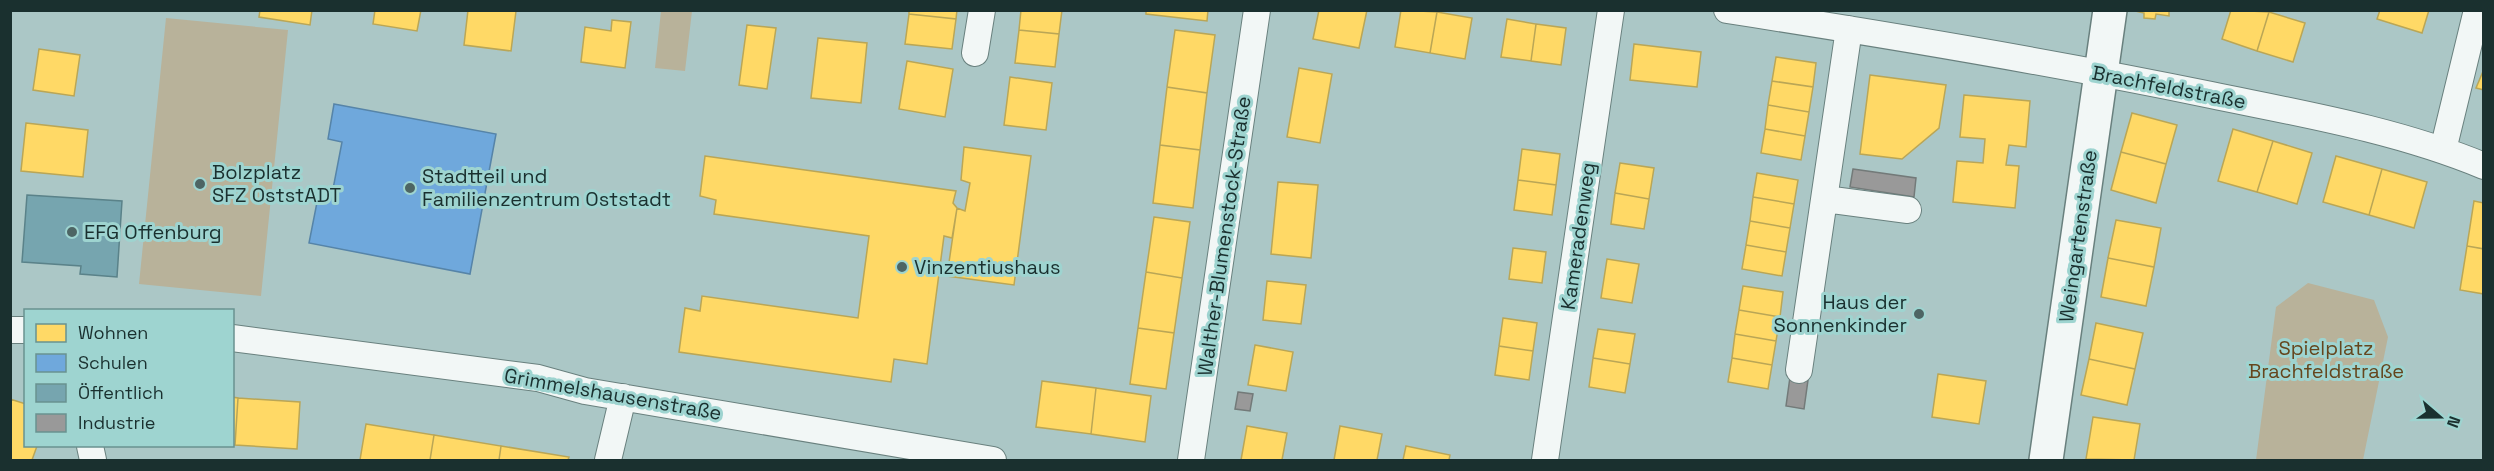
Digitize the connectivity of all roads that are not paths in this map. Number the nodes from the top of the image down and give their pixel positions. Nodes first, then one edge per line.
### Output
1 (982, 10) edge
2 (1257, 10) edge
3 (1611, 10) edge
4 (1727, 10) edge
5 (2109, 10) edge
6 (2477, 10) edge
7 (1849, 29) junction
8 (975, 53) dead end
9 (2101, 72) junction
10 (2442, 150) junction
11 (2484, 166) edge
12 (1825, 199) junction
13 (1908, 210) dead end
14 (234, 338) edge
15 (1799, 370) dead end
16 (623, 397) junction
17 (870, 450) edge
18 (608, 460) edge
19 (993, 460) edge
20 (1191, 460) edge
21 (1545, 460) edge
22 (2046, 460) edge

1 - 8 street
2 - 20 street, Walther-Blumenstock-Straße
3 - 21 street, Kameradenweg
4 - 7 street, Brachfeldstraße
5 - 9 street, Weingartenstraße
6 - 10 street
7 - 9 street, Brachfeldstraße
7 - 12 street
9 - 10 street, Brachfeldstraße
9 - 22 street, Weingartenstraße
10 - 11 street, Brachfeldstraße
12 - 13 street
12 - 15 street
14 - 16 street, Grimmelshausenstraße
16 - 17 street, Grimmelshausenstraße
16 - 18 street
17 - 19 street, Grimmelshausenstraße

